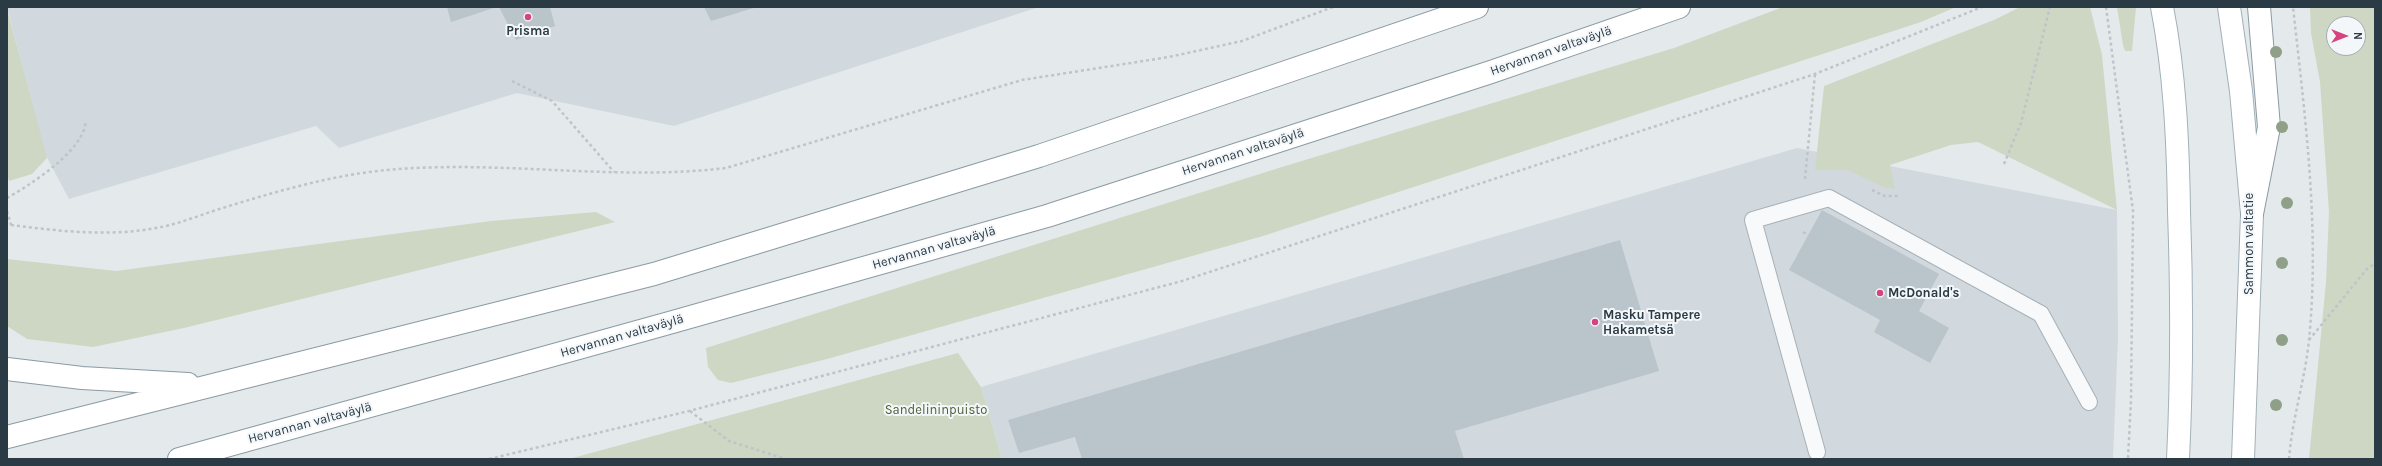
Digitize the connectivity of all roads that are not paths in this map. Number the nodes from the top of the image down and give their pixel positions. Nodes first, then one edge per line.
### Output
1 (1477, 7) edge
2 (1679, 7) edge
3 (2162, 7) edge
4 (2229, 7) edge
5 (2259, 7) edge
6 (2252, 214) junction
7 (7, 368) edge
8 (207, 385) junction
9 (2089, 402) dead end
10 (7, 437) edge
11 (1817, 452) dead end
12 (179, 459) edge
13 (2178, 459) edge
14 (2243, 459) edge

1 - 8 main road
2 - 12 main road, Hervannan valtaväylä
3 - 13 main road
4 - 6 main road, Sammon valtatie
5 - 6 main road
6 - 14 main road, Sammon valtatie
7 - 8 main road
8 - 10 main road
9 - 11 lane

